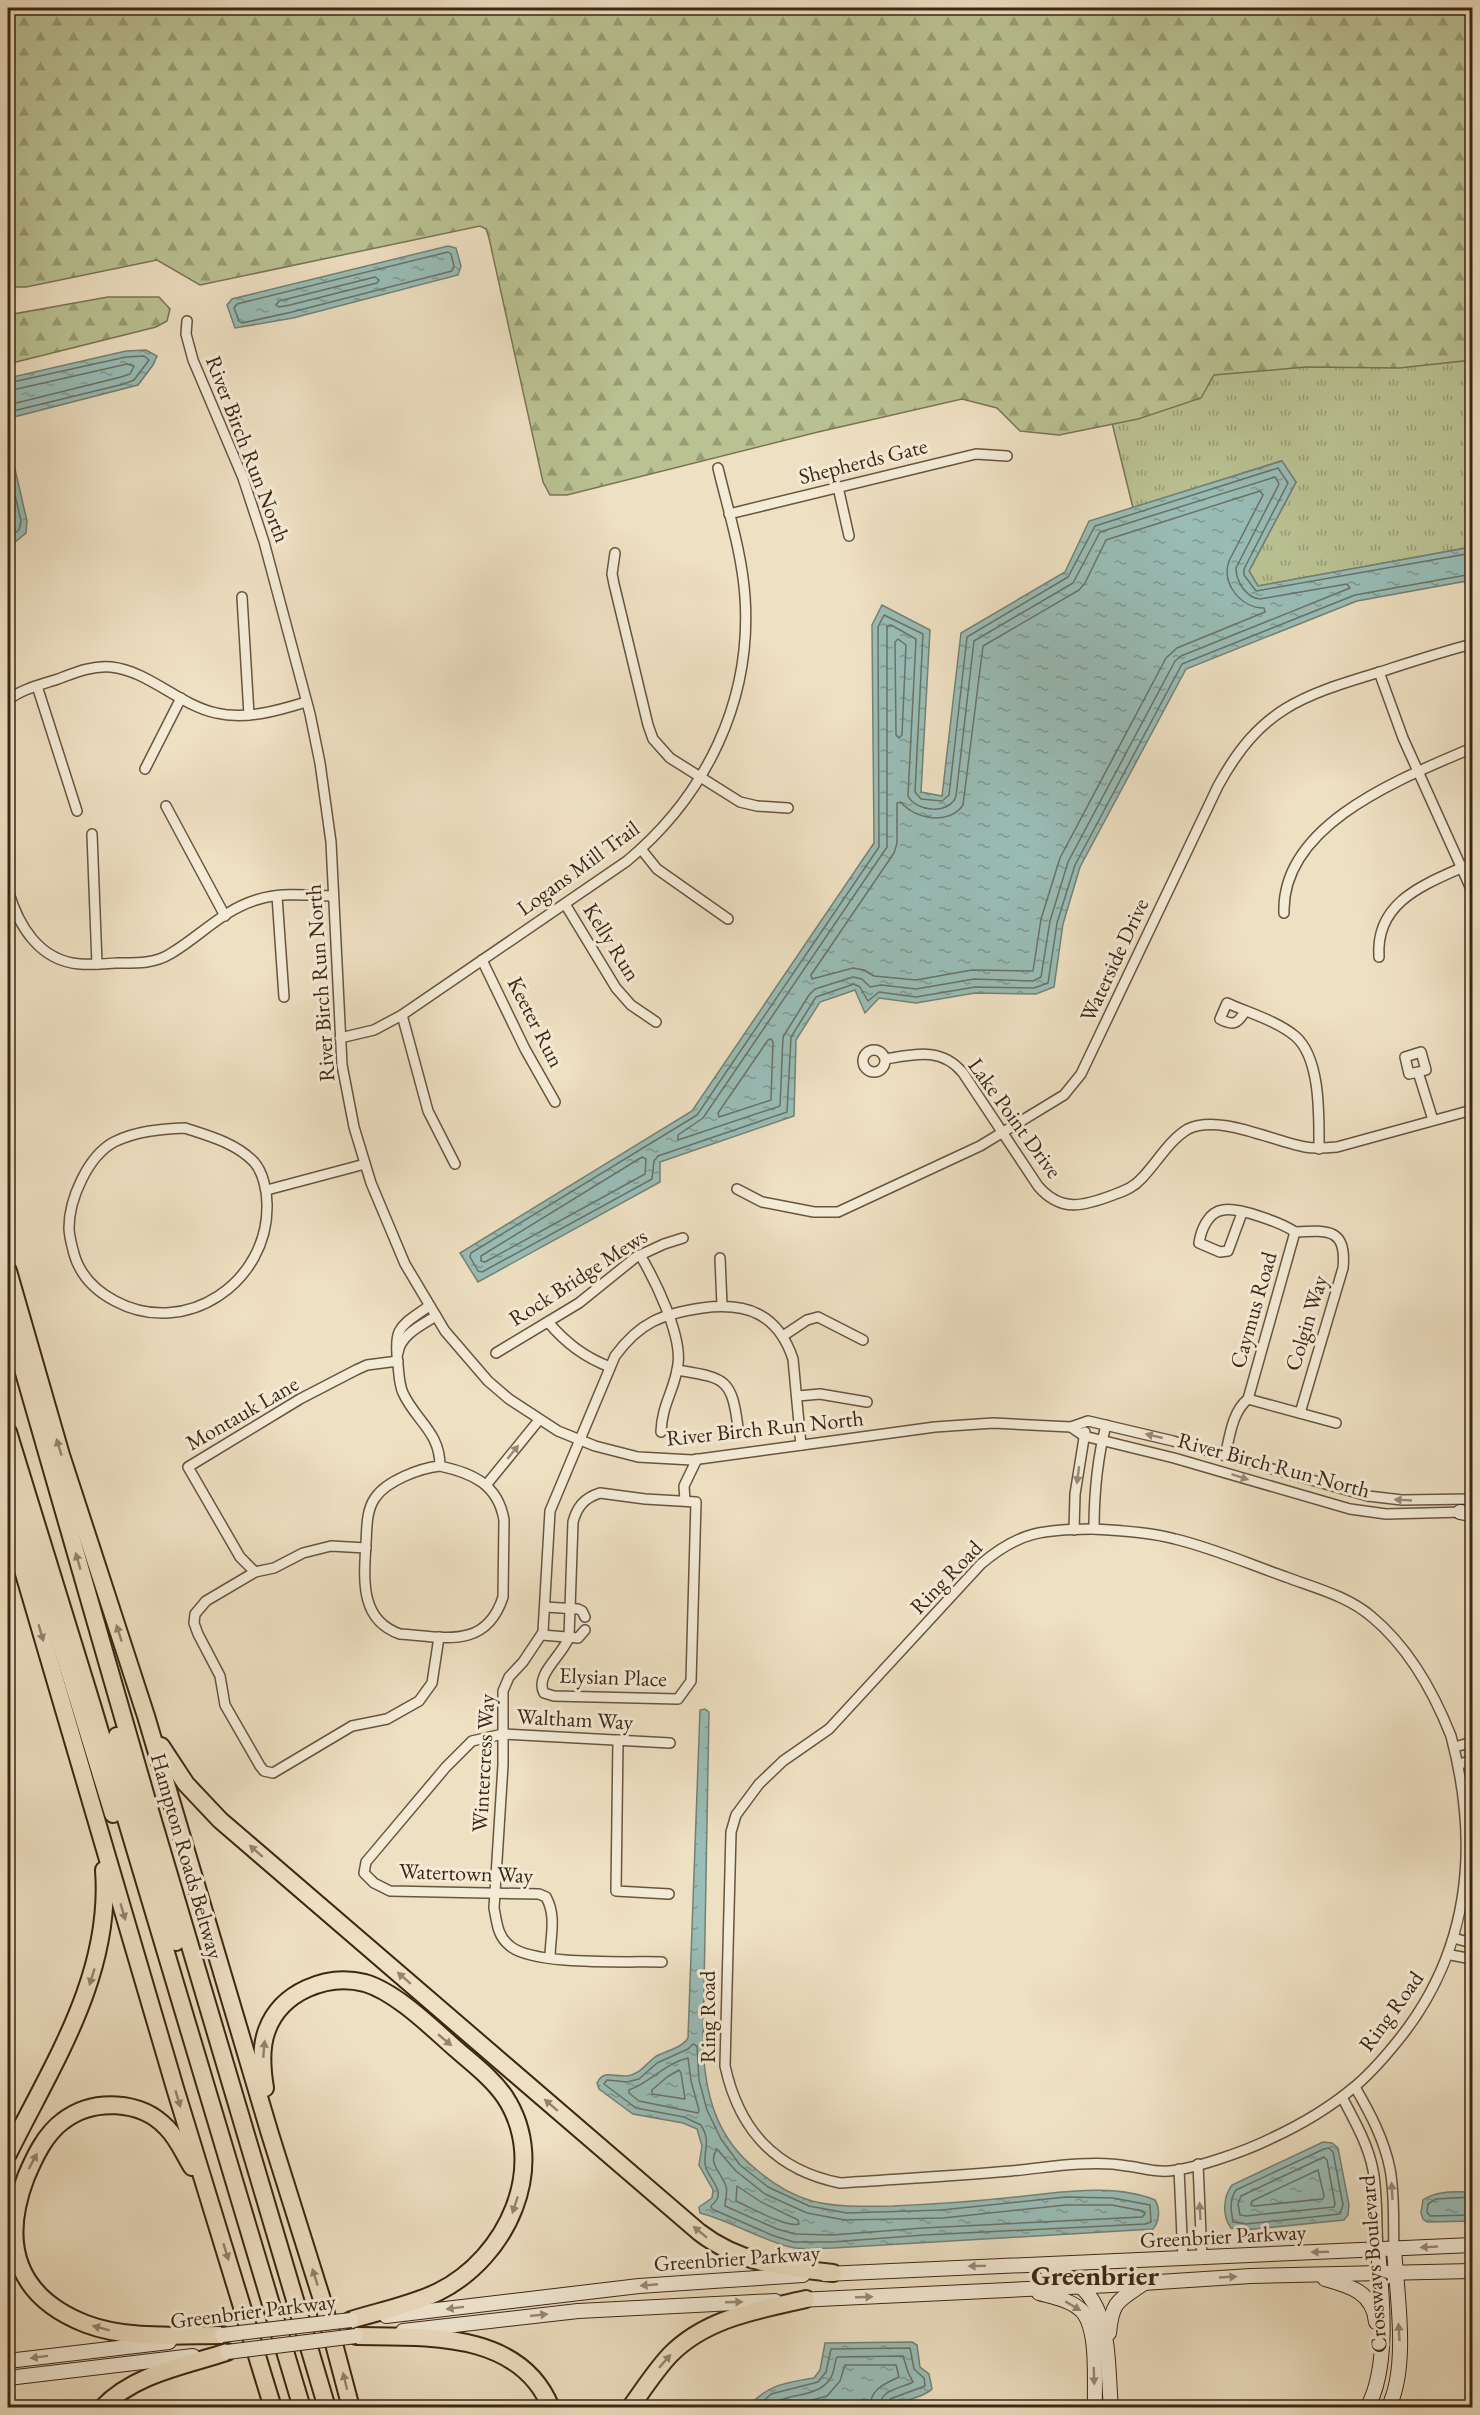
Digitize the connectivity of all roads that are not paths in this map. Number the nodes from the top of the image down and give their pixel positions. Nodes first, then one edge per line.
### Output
1 (187, 321) dead end
2 (1007, 456) dead end
3 (718, 468) dead end
4 (838, 487) junction
5 (729, 514) junction
6 (849, 536) dead end
7 (615, 553) dead end
8 (242, 597) dead end
9 (1473, 644) edge
10 (1379, 672) junction
11 (37, 686) junction
12 (181, 698) junction
13 (8, 700) edge
14 (306, 702) junction
15 (249, 715) junction
16 (1473, 748) edge
17 (145, 769) dead end
18 (1419, 773) junction
19 (701, 778) junction
20 (166, 806) dead end
21 (788, 808) dead end
22 (77, 811) dead end
23 (92, 834) dead end
24 (641, 849) junction
25 (1473, 863) edge
26 (1462, 868) junction
27 (8, 890) edge
28 (1473, 891) edge
29 (277, 896) junction
30 (333, 896) junction
31 (565, 904) junction
32 (1284, 913) dead end
33 (225, 916) junction
34 (728, 919) dead end
35 (1379, 957) dead end
36 (482, 960) junction
37 (98, 964) junction
38 (284, 997) dead end
39 (1245, 1011) dead end
40 (402, 1016) junction
41 (656, 1022) dead end
42 (340, 1038) junction
43 (886, 1059) dead end
44 (1418, 1072) dead end
45 (555, 1101) dead end
46 (1473, 1110) edge
47 (1433, 1120) junction
48 (1002, 1132) junction
49 (1319, 1149) junction
50 (365, 1164) junction
51 (455, 1164) dead end
52 (737, 1189) dead end
53 (267, 1190) junction
54 (1242, 1213) junction
55 (1295, 1232) junction
56 (683, 1238) dead end
57 (640, 1255) junction
58 (720, 1258) dead end
59 (8, 1271) edge
60 (722, 1305) junction
61 (429, 1306) junction
62 (667, 1314) junction
63 (436, 1316) junction
64 (8, 1317) edge
65 (548, 1322) junction
66 (783, 1336) junction
67 (863, 1340) dead end
68 (496, 1353) dead end
69 (398, 1361) junction
70 (610, 1367) junction
71 (677, 1370) junction
72 (798, 1396) junction
73 (1248, 1399) junction
74 (867, 1402) dead end
75 (1300, 1413) junction
76 (539, 1420) junction
77 (1088, 1421) junction
78 (1336, 1423) dead end
79 (1106, 1425) junction
80 (1071, 1427) junction
81 (738, 1428) dead end
82 (8, 1432) edge
83 (661, 1432) dead end
84 (1084, 1437) junction
85 (580, 1441) junction
86 (1102, 1441) junction
87 (801, 1445) junction
88 (1225, 1456) junction
89 (697, 1459) junction
90 (440, 1466) junction
91 (8, 1471) edge
92 (487, 1484) junction
93 (1473, 1499) edge
94 (685, 1501) junction
95 (1468, 1512) edge
96 (8, 1520) edge
97 (1094, 1529) junction
98 (1074, 1530) junction
99 (366, 1548) junction
100 (255, 1572) junction
101 (545, 1607) junction
102 (570, 1608) junction
103 (585, 1617) dead end
104 (585, 1630) dead end
105 (542, 1635) junction
106 (439, 1637) junction
107 (569, 1637) junction
108 (106, 1658) junction
109 (137, 1688) junction
110 (503, 1734) junction
111 (618, 1740) junction
112 (1473, 1742) edge
113 (670, 1743) dead end
114 (1455, 1747) junction
115 (1473, 1760) edge
116 (1460, 1764) junction
117 (94, 1815) junction
118 (364, 1873) joint
119 (495, 1893) junction
120 (669, 1894) dead end
121 (1457, 1939) junction
122 (1473, 1943) edge
123 (1451, 1955) junction
124 (550, 1958) junction
125 (1473, 1959) edge
126 (662, 1962) dead end
127 (1355, 2087) junction
128 (1342, 2097) junction
129 (8, 2154) edge
130 (1198, 2164) junction
131 (281, 2169) junction
132 (1179, 2169) junction
133 (208, 2196) junction
134 (1473, 2245) edge
135 (1394, 2249) junction
136 (1378, 2250) junction
137 (1202, 2258) junction
138 (1183, 2259) junction
139 (1036, 2265) junction
140 (1473, 2271) edge
141 (833, 2273) junction
142 (1380, 2274) junction
143 (1396, 2274) junction
144 (1311, 2275) junction
145 (1144, 2284) junction
146 (1084, 2287) junction
147 (1029, 2289) junction
148 (806, 2299) junction
149 (351, 2320) junction
150 (222, 2335) junction
151 (356, 2336) junction
152 (1381, 2348) junction
153 (227, 2352) junction
154 (1106, 2353) junction
155 (8, 2361) edge
156 (8, 2378) edge
157 (351, 2407) edge
158 (102, 2408) edge
159 (273, 2408) edge
160 (292, 2408) edge
161 (302, 2408) edge
162 (316, 2408) edge
163 (327, 2408) edge
164 (551, 2408) edge
165 (630, 2408) edge
166 (1095, 2408) edge
167 (1111, 2408) edge
168 (1367, 2408) edge
169 (1388, 2408) edge

1 - 14 street, River Birch Run North
2 - 4 street, Shepherds Gate
3 - 5 street, Logans Mill Trail
4 - 5 street, Shepherds Gate
4 - 6 street
5 - 19 street, Logans Mill Trail
7 - 19 street
8 - 15 street
9 - 10 street, Waterside Drive
10 - 18 street
10 - 48 street, Waterside Drive
11 - 12 street
11 - 13 street
11 - 22 street
12 - 15 street
12 - 17 street
14 - 15 street
14 - 30 street, River Birch Run North
16 - 18 street
18 - 26 street
18 - 32 street
19 - 21 street
19 - 24 street, Logans Mill Trail
20 - 33 street
23 - 37 street
24 - 31 street, Logans Mill Trail
24 - 34 street
25 - 26 street
26 - 28 street
26 - 35 street
27 - 37 street
29 - 30 street
29 - 33 street
29 - 38 street
30 - 42 street, River Birch Run North
31 - 36 street, Logans Mill Trail
31 - 41 street, Kelly Run
33 - 37 street
36 - 40 street, Logans Mill Trail
36 - 45 street, Keeter Run
39 - 49 street
40 - 42 street, Logans Mill Trail
40 - 51 street
42 - 50 street, River Birch Run North
43 - 48 street, Lake Point Drive
44 - 47 street
46 - 47 street, Lake Point Drive
47 - 49 street, Lake Point Drive
48 - 49 street, Lake Point Drive
48 - 52 street, Waterside Drive
50 - 53 street
50 - 61 street, River Birch Run North
53 - 53 street
54 - 54 street
54 - 55 street
55 - 73 street, Caymus Road
55 - 75 street, Colgin Way
56 - 57 street, Rock Bridge Mews
57 - 62 street
57 - 65 street, Rock Bridge Mews
58 - 60 street
109 -> 59 highway
60 - 62 street
60 - 66 street
61 - 63 street, River Birch Run North
61 - 69 street
62 - 70 street
62 - 71 street
63 - 69 street
63 - 76 street, River Birch Run North
108 -> 64 highway, Hampton Roads Beltway
65 - 68 street, Rock Bridge Mews
65 - 70 street
66 - 67 street
66 - 72 street
69 - 90 street
69 - 100 street, Montauk Lane
70 - 85 street
71 - 81 street
71 - 83 street
72 - 74 street
72 - 87 street
73 - 75 street
73 - 88 street, Caymus Road
75 - 78 street
76 - 85 street, River Birch Run North
92 -> 76 street
77 - 79 street, River Birch Run North
77 - 80 street, River Birch Run North
77 - 84 street
79 - 86 street
88 -> 79 street, River Birch Run North
80 - 84 street, River Birch Run North
80 - 87 street, River Birch Run North
82 - 161 highway
84 - 86 street, River Birch Run North
84 -> 98 street
85 - 89 street, River Birch Run North
85 - 101 street
86 -> 95 street, River Birch Run North
86 - 97 street
87 - 89 street, River Birch Run North
93 -> 88 street, River Birch Run North
89 - 94 street
90 - 92 street
90 - 99 street
91 - 160 highway
92 - 106 street
94 - 102 street, Elysian Place
94 - 107 street, Elysian Place
96 -> 117 highway
97 - 98 street, Ring Road
97 - 114 street, Ring Road
98 - 132 street, Ring Road
99 - 100 street
99 - 106 street
100 - 106 street
101 - 102 street
101 - 105 street
102 - 103 street
102 - 107 street, Elysian Place
104 - 107 street, Elysian Place
105 - 107 street, Elysian Place
105 - 110 street, Wintercress Way
108 - 162 highway
108 - 163 highway, Hampton Roads Beltway
109 - 131 highway
141 -> 109 highway
110 - 111 street, Waltham Way
110 - 118 street, Waltham Way
110 - 119 street, Wintercress Way
111 - 113 street, Waltham Way
111 - 120 street
112 - 114 street
114 - 116 street, Ring Road
115 - 116 street
116 - 121 street, Ring Road
117 -> 129 highway
117 -> 133 highway
118 - 119 street, Watertown Way
119 - 124 street, Wintercress Way
119 - 124 street, Watertown Way
121 - 122 street
121 - 123 street, Ring Road
123 - 125 street
123 - 127 street, Ring Road
124 - 126 street, Wintercress Way
127 - 128 street, Ring Road
135 -> 127 street, Crossways Boulevard
128 - 130 street, Ring Road
128 - 136 street, Crossways Boulevard
130 - 132 street, Ring Road
137 -> 130 street
131 -> 149 highway
157 -> 131 highway
132 - 138 street
150 -> 133 highway
133 -> 159 highway
134 -> 135 main road, Greenbrier Parkway
135 - 136 main road, Greenbrier Parkway
135 - 143 main road, Crossways Boulevard
136 -> 137 main road, Greenbrier Parkway
136 - 142 main road, Crossways Boulevard
137 - 138 main road, Greenbrier Parkway
138 - 139 main road, Greenbrier Parkway
139 -> 141 main road, Greenbrier Parkway
139 - 146 main road
140 - 143 main road, Greenbrier Parkway
141 -> 149 main road, Greenbrier Parkway
142 - 143 main road, Greenbrier Parkway
142 - 144 main road, Greenbrier Parkway
142 - 152 main road, Crossways Boulevard
169 -> 143 main road, Crossways Boulevard
145 -> 144 main road, Greenbrier Parkway
144 - 152 main road
145 - 146 main road, Greenbrier Parkway
145 - 154 main road
146 - 147 main road, Greenbrier Parkway
146 - 154 main road
148 -> 147 main road, Greenbrier Parkway
147 -> 166 main road
151 -> 148 main road, Greenbrier Parkway
165 -> 148 highway
149 - 150 main road, Greenbrier Parkway, bridge
150 -> 155 main road, Greenbrier Parkway
151 - 153 main road, Greenbrier Parkway, bridge
151 - 164 highway
152 - 168 main road, Crossways Boulevard
153 - 156 main road, Greenbrier Parkway
153 - 158 highway
154 - 167 main road

